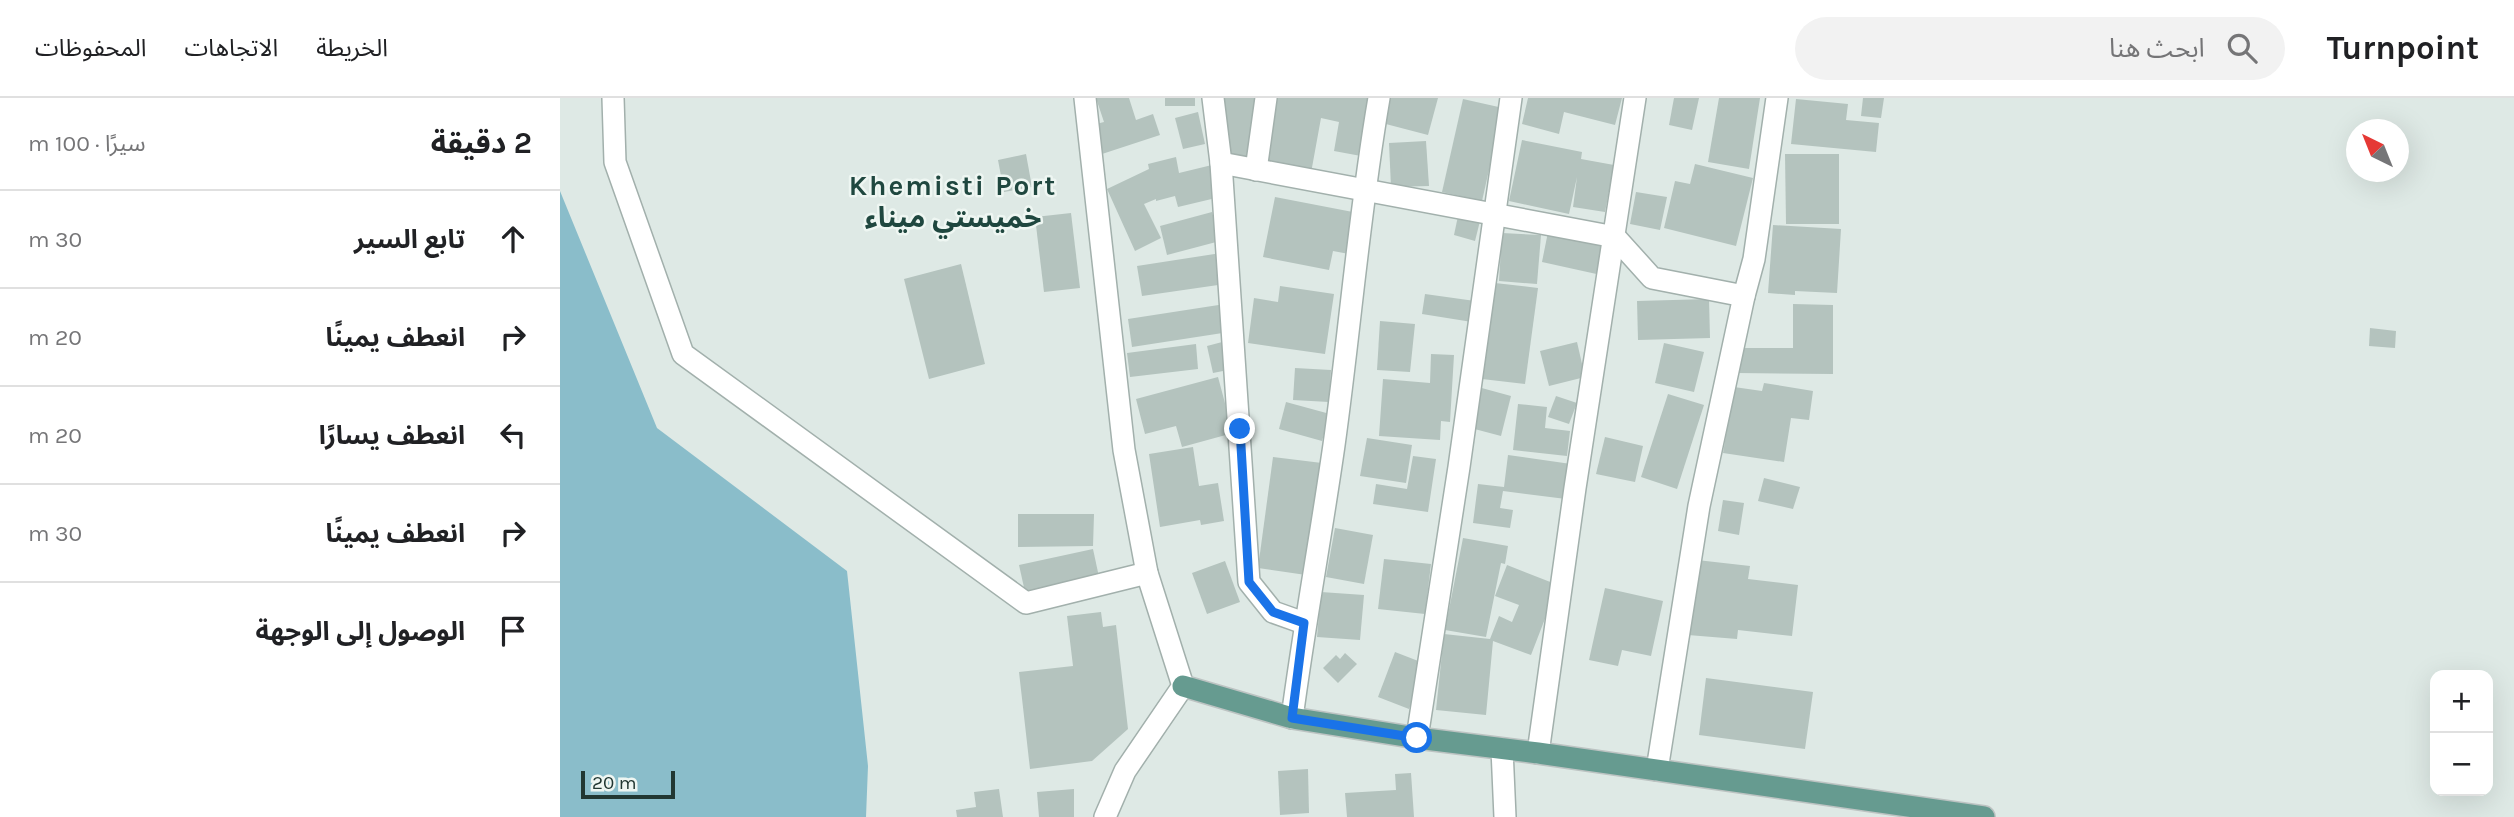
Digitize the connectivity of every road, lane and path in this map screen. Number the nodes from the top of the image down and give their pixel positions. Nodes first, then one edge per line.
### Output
1 (613, 98) edge
2 (1085, 98) edge
3 (1213, 98) edge
4 (1266, 98) edge
5 (1379, 98) edge
6 (1511, 98) edge
7 (1635, 98) edge
8 (1777, 98) edge
9 (1221, 163) junction
10 (1256, 170) junction
11 (1363, 190) junction
12 (1494, 214) junction
13 (1615, 237) junction
14 (1744, 296) junction
15 (1147, 573) junction
16 (1304, 623) junction
17 (1183, 686) junction
18 (1292, 718) junction
19 (1417, 738) junction
20 (1502, 749) junction
21 (1538, 753) junction
22 (1657, 770) junction
23 (1105, 817) edge
24 (1506, 817) edge
25 (1984, 817) edge

1 - 15 street
2 - 15 street
3 - 9 street
4 - 10 street
5 - 11 street
6 - 12 street
7 - 13 street
8 - 14 street
9 - 10 street
9 - 16 street
10 - 11 street
11 - 12 street
11 - 16 street
12 - 13 street
12 - 19 street
13 - 14 street
13 - 21 street
14 - 22 street
15 - 17 street
16 - 18 street
17 - 18 main road
17 - 23 street
18 - 19 main road
19 - 20 main road
20 - 21 main road
20 - 24 street
21 - 22 main road
22 - 25 main road

